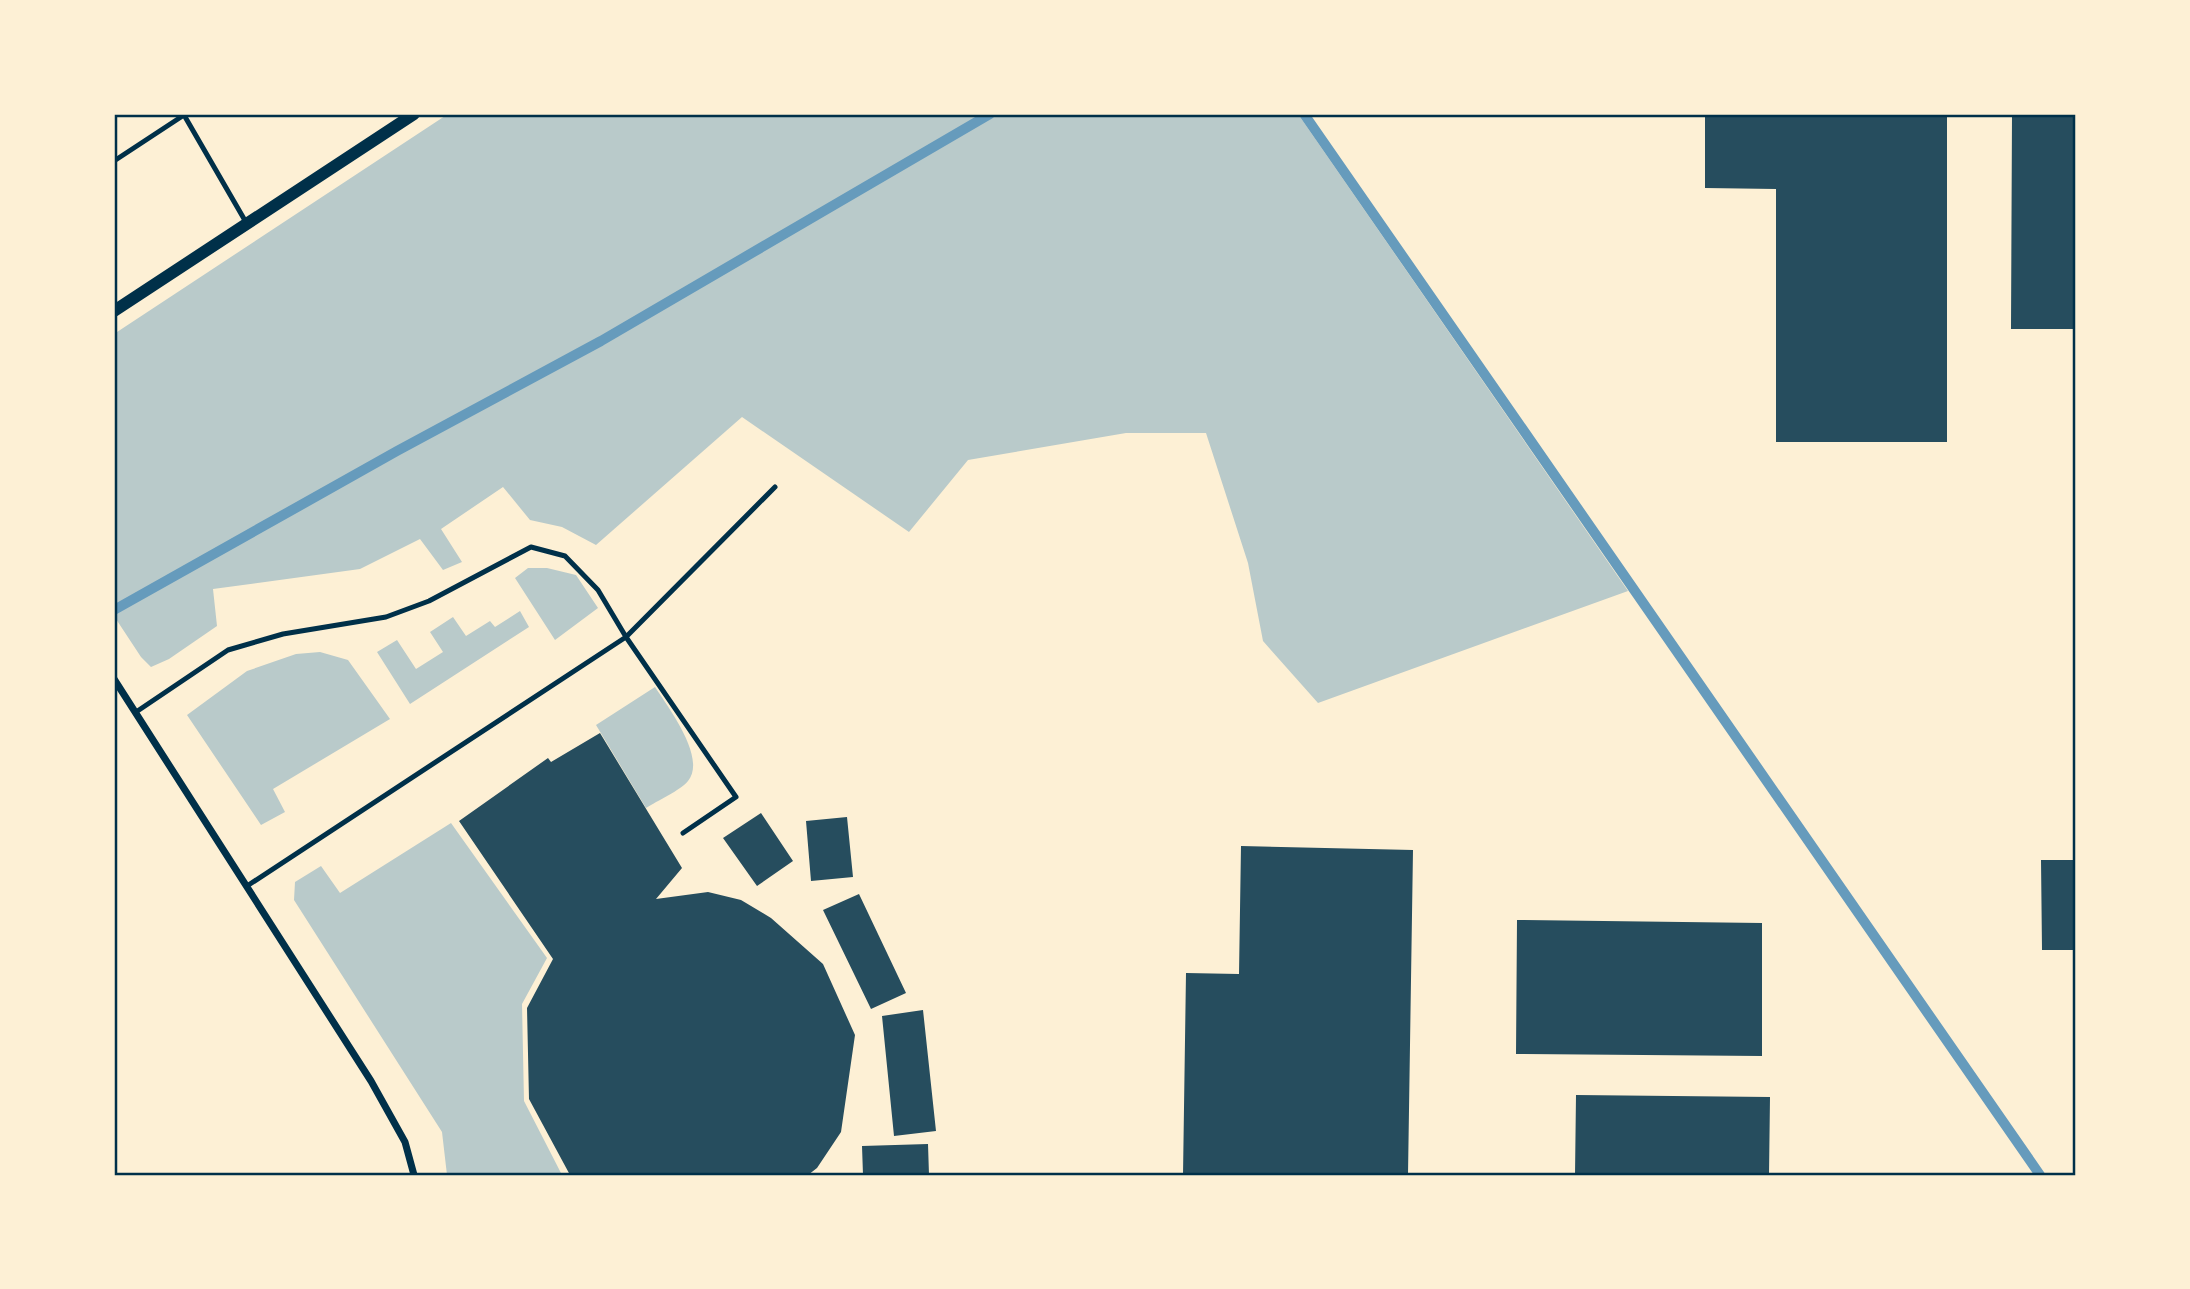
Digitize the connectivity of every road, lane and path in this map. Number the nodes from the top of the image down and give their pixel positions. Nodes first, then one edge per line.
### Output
1 (414, 114) edge
2 (185, 115) edge
3 (398, 118) edge
4 (114, 161) edge
5 (247, 224) junction
6 (114, 311) edge
7 (775, 487) dead end
8 (626, 637) junction
9 (114, 679) edge
10 (136, 712) junction
11 (683, 833) dead end
12 (247, 886) junction
13 (414, 1175) edge

1 - 3 street
2 - 4 lane
2 - 5 lane
3 - 5 street
5 - 6 street
7 - 8 lane
8 - 10 lane
8 - 11 lane
8 - 12 lane
9 - 10 street
10 - 12 street
12 - 13 street

